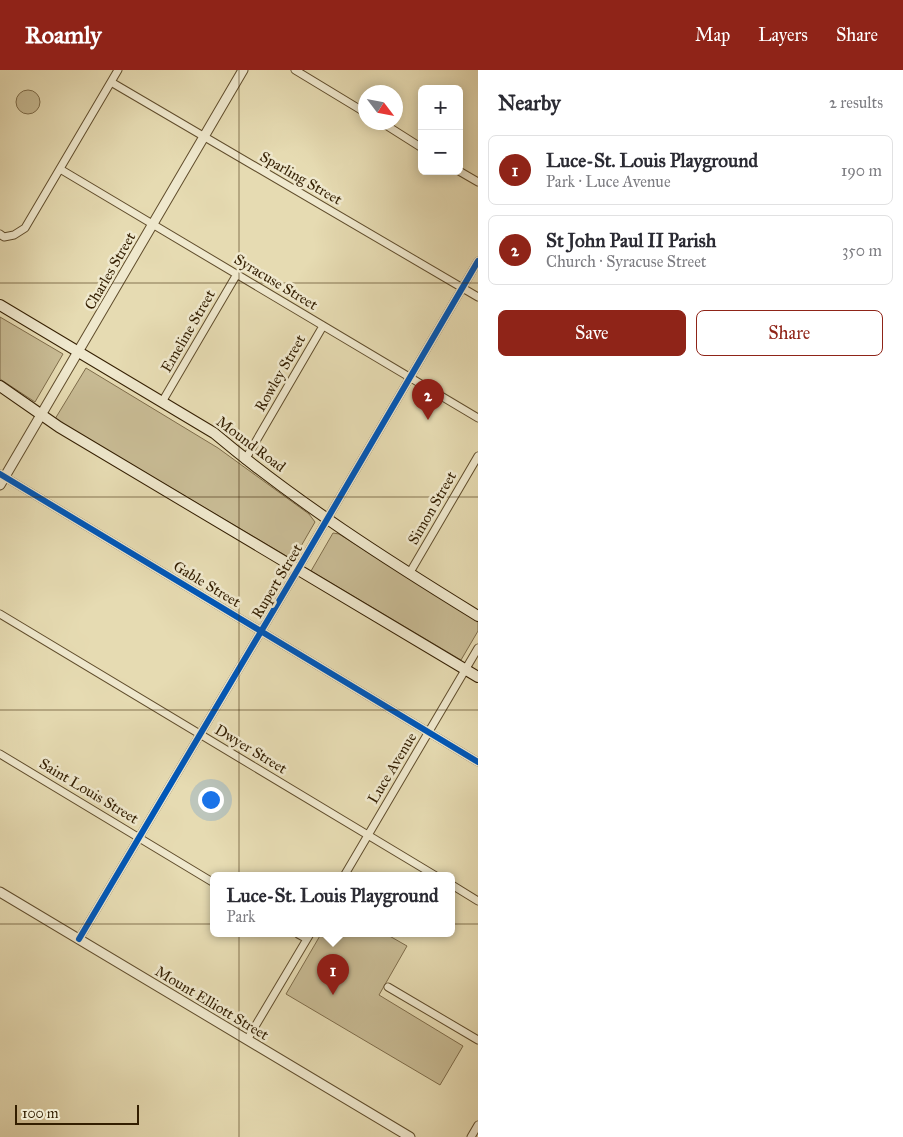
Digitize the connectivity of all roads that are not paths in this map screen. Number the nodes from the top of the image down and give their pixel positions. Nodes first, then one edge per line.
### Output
1 (118, 70) edge
2 (243, 70) edge
3 (295, 70) edge
4 (111, 82) junction
5 (358, 108) edge
6 (394, 130) edge
7 (204, 136) junction
8 (418, 145) edge
9 (60, 169) junction
10 (463, 173) edge
11 (478, 182) edge
12 (153, 224) junction
13 (0, 234) edge
14 (478, 260) edge
15 (237, 274) junction
16 (462, 288) junction
17 (478, 298) edge
18 (0, 305) edge
19 (323, 326) junction
20 (78, 353) junction
21 (410, 377) junction
22 (0, 386) edge
23 (162, 402) junction
24 (41, 416) junction
25 (478, 418) edge
26 (478, 456) edge
27 (245, 460) junction
28 (2, 479) edge
29 (328, 518) junction
30 (298, 569) junction
31 (409, 574) junction
32 (0, 614) edge
33 (478, 616) edge
34 (261, 632) junction
35 (478, 648) edge
36 (465, 669) junction
37 (478, 677) edge
38 (429, 732) junction
39 (200, 735) junction
40 (0, 754) edge
41 (478, 762) edge
42 (368, 836) junction
43 (139, 838) junction
44 (346, 872) edge
45 (429, 872) edge
46 (210, 881) edge
47 (455, 887) edge
48 (0, 892) edge
49 (478, 901) edge
50 (308, 937) edge
51 (79, 939) junction
52 (388, 987) dead end
53 (247, 1040) junction
54 (478, 1040) edge
55 (478, 1126) edge
56 (410, 1137) edge
57 (471, 1137) edge

1 - 4 street
2 - 7 street, Charles Street
3 - 5 street
4 - 7 street, Sparling Street
4 - 9 street
6 - 8 street
7 - 12 street, Charles Street
7 - 16 street, Sparling Street
9 - 12 street, Syracuse Street
9 - 13 street
10 - 11 street
12 - 15 street, Syracuse Street
12 - 20 street, Charles Street
14 - 16 street, Rupert Street
15 - 19 street, Syracuse Street
15 - 23 street, Emeline Street
16 - 17 street, Sparling Street
16 - 21 street, Rupert Street
18 - 20 main road, Mound Road
19 - 21 street, Syracuse Street
19 - 27 street, Rowley Street
20 - 23 main road, Mound Road
20 - 24 street, Charles Street
21 - 25 street, Syracuse Street
21 - 29 street, Rupert Street
22 - 24 main road
23 - 27 main road, Mound Road
24 - 28 street, Charles Street
24 - 30 main road
26 - 31 street, Simon Street
27 - 29 main road, Mound Road
28 - 34 street, Gable Street
29 - 30 street, Rupert Street
29 - 31 main road, Mound Road
30 - 34 street, Rupert Street
30 - 36 main road
31 - 33 main road, Mound Road
32 - 39 street, Dwyer Street
34 - 38 street, Gable Street
34 - 39 street, Rupert Street
35 - 36 street, Luce Avenue
36 - 37 main road
36 - 38 street, Luce Avenue
38 - 41 street, Gable Street
38 - 42 street, Luce Avenue
39 - 42 street, Dwyer Street
39 - 43 street, Rupert Street
40 - 43 street, Saint Louis Street
42 - 44 street, Luce Avenue
42 - 45 street, Dwyer Street
43 - 46 street, Saint Louis Street
43 - 51 street, Rupert Street
47 - 49 street
48 - 51 street, Mount Elliott Street
50 - 53 street
51 - 53 street, Mount Elliott Street
52 - 54 street
53 - 56 street, Mount Elliott Street
55 - 57 street

